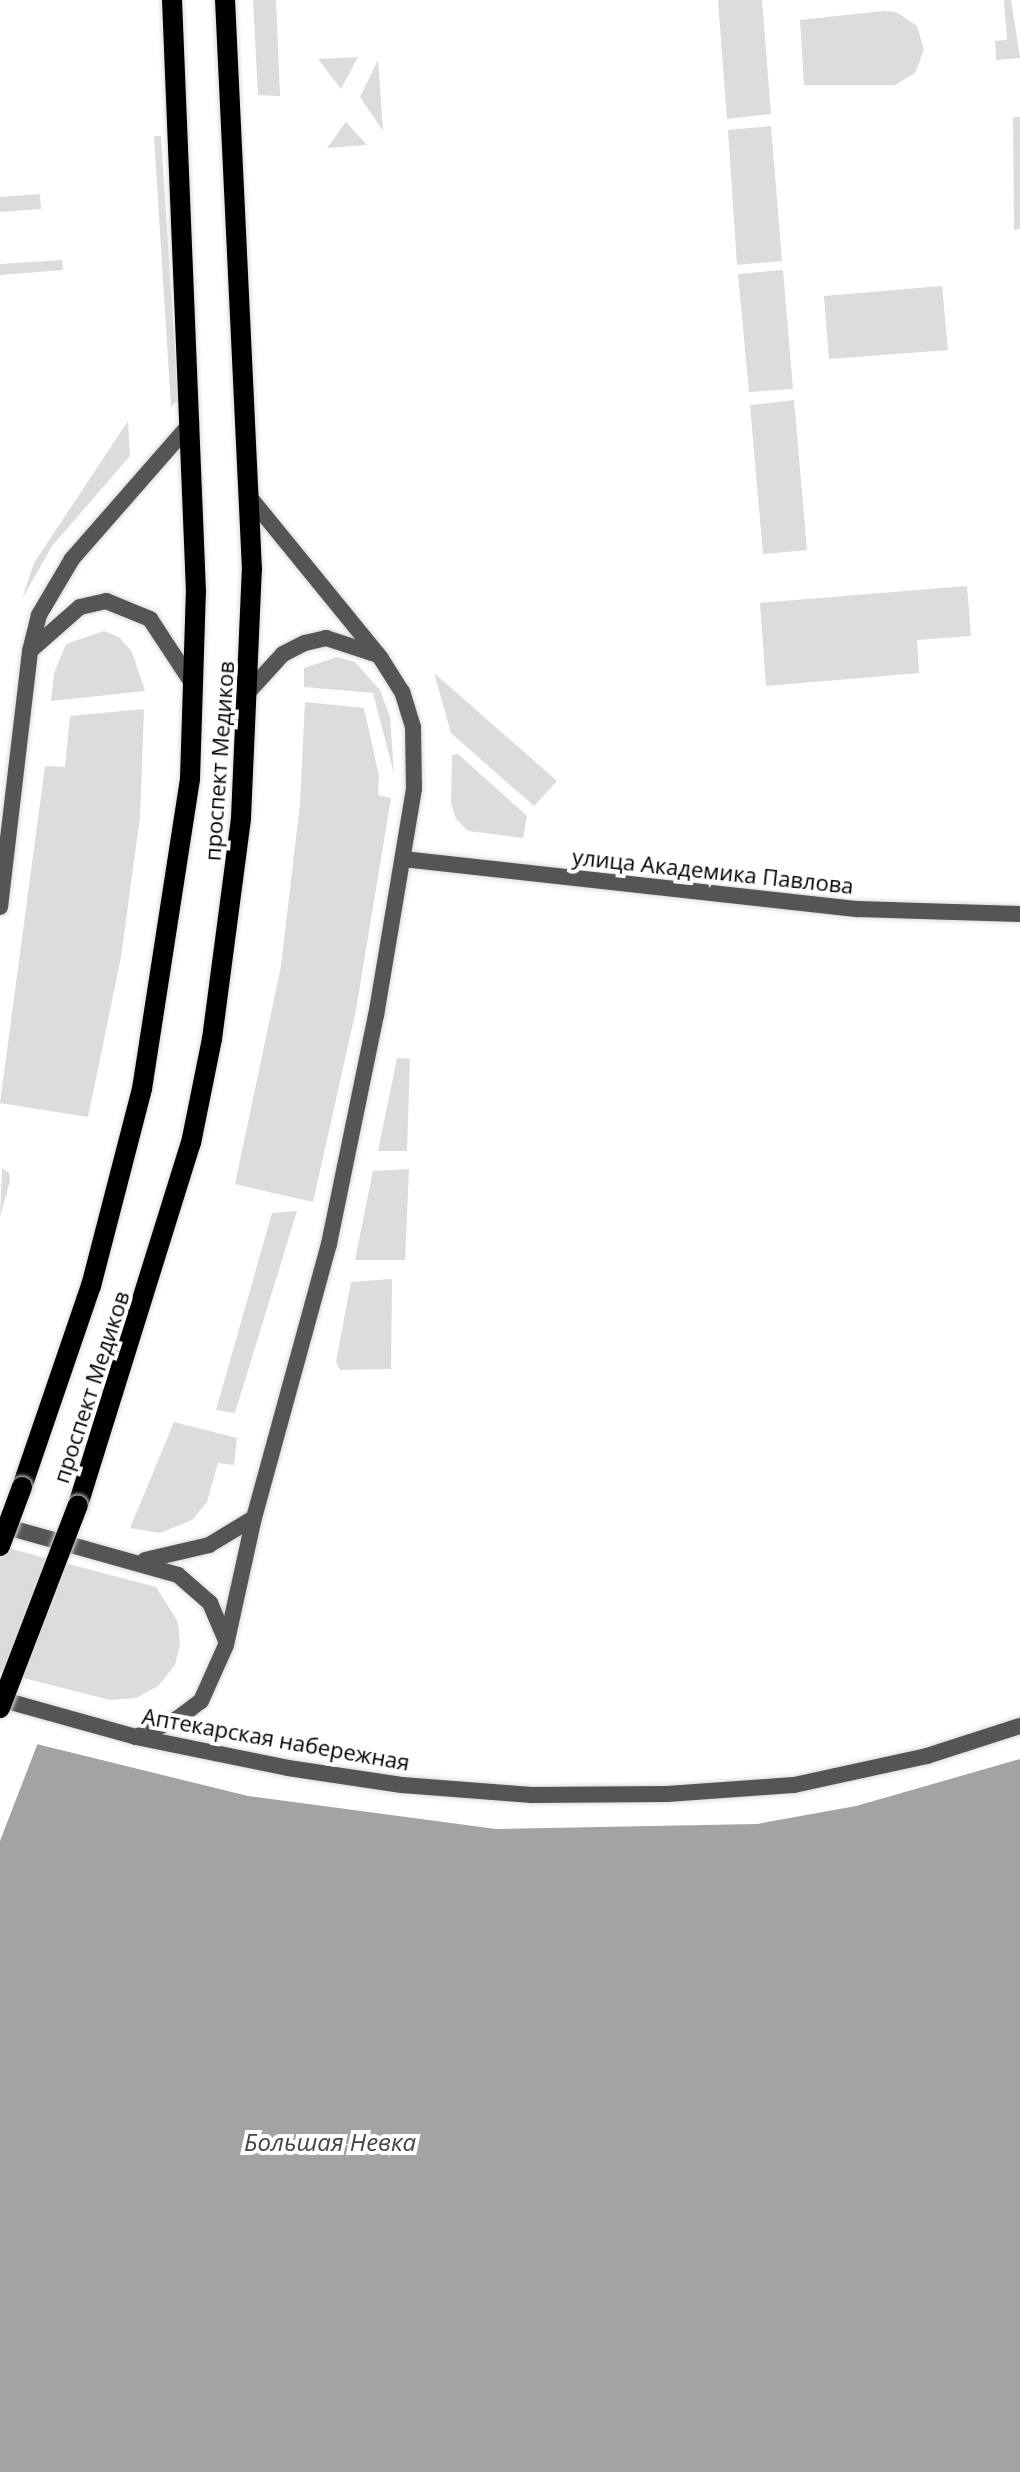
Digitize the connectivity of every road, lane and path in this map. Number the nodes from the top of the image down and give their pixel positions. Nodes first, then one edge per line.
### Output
1 (172, 0) edge
2 (225, 0) edge
3 (191, 423) junction
4 (247, 494) junction
5 (30, 651) junction
6 (380, 657) junction
7 (194, 686) junction
8 (250, 690) junction
9 (7, 802) edge
10 (403, 859) junction
11 (0, 907) edge
12 (1020, 914) edge
13 (254, 1518) junction
14 (0, 1525) edge
15 (0, 1546) edge
16 (140, 1560) junction
17 (226, 1645) junction
18 (0, 1699) edge
19 (0, 1708) edge
20 (1020, 1726) edge
21 (136, 1737) junction

1 - 3 main road, проспект Медиков
2 - 4 main road, проспект Медиков
3 - 5 street
3 - 7 main road, проспект Медиков
4 - 6 street
4 - 8 main road, проспект Медиков
5 - 7 street
5 - 9 street
6 - 8 street
6 - 10 street
7 - 15 main road, проспект Медиков, bridge
8 - 19 main road, проспект Медиков, bridge
9 - 11 street
10 - 12 street, улица Академика Павлова
10 - 13 street
13 - 16 street
13 - 17 street
14 - 16 street
16 - 17 street
17 - 21 street
18 - 21 street, Аптекарская набережная
20 - 21 street, Аптекарская набережная

